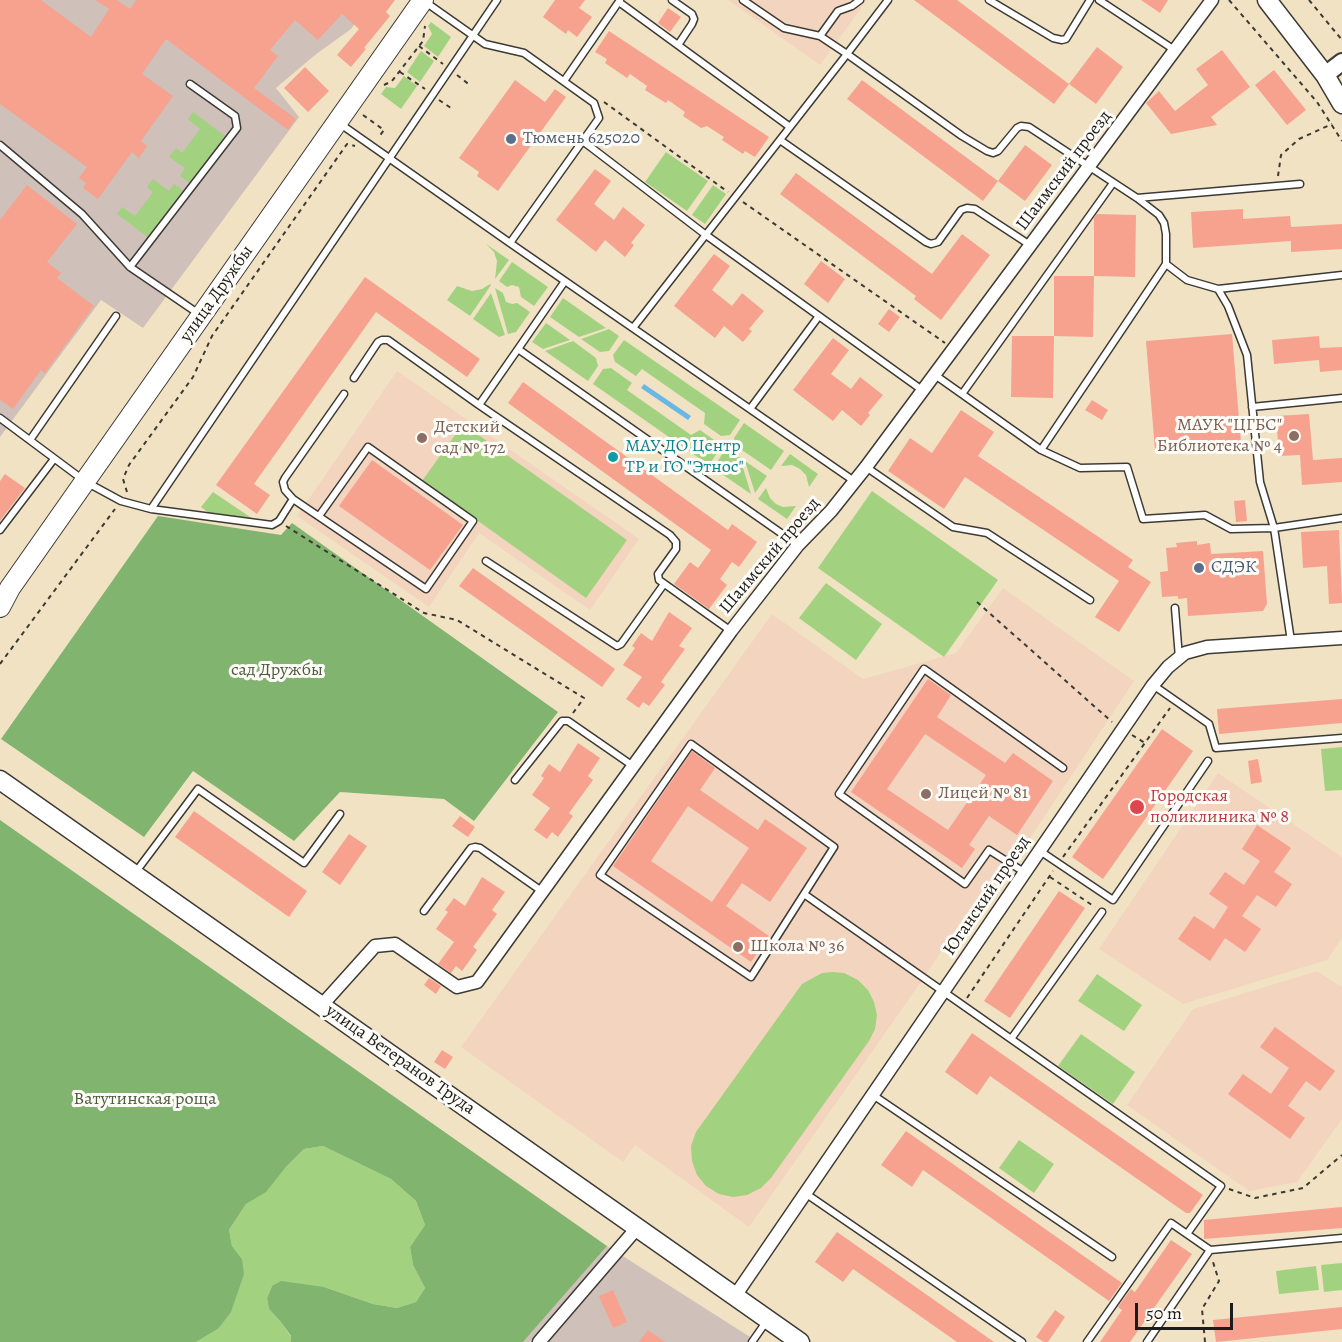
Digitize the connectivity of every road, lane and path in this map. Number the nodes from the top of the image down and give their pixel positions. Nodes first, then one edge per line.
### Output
1 (497, 0) edge
2 (672, 0) edge
3 (743, 0) edge
4 (860, 0) edge
5 (888, 0) edge
6 (990, 0) edge
7 (1090, 0) edge
8 (1099, 0) edge
9 (1212, 0) edge
10 (1230, 0) edge
11 (1267, 0) edge
12 (1309, 0) edge
13 (619, 1) edge
14 (428, 4) edge
15 (472, 35) junction
16 (820, 36) junction
17 (1342, 40) edge
18 (678, 45) junction
19 (1176, 51) junction
20 (847, 54) junction
21 (1342, 62) edge
22 (1326, 75) junction
23 (564, 81) junction
24 (190, 84) dead end
25 (379, 93) dead end
26 (596, 96) dead end
27 (1342, 104) edge
28 (368, 108) dead end
29 (336, 121) junction
30 (1332, 124) junction
31 (790, 126) junction
32 (780, 140) junction
33 (1342, 141) edge
34 (584, 142) junction
35 (0, 145) edge
36 (372, 146) junction
37 (389, 158) junction
38 (1088, 168) junction
39 (1113, 183) junction
40 (1300, 184) dead end
41 (1277, 186) junction
42 (736, 197) junction
43 (1137, 198) junction
44 (706, 235) junction
45 (510, 243) junction
46 (1030, 246) junction
47 (1166, 264) junction
48 (129, 267) junction
49 (1342, 275) edge
50 (565, 280) junction
51 (1218, 289) junction
52 (116, 316) dead end
53 (202, 316) junction
54 (819, 316) junction
55 (633, 328) junction
56 (518, 349) junction
57 (954, 349) junction
58 (934, 375) junction
59 (354, 378) dead end
60 (922, 390) junction
61 (344, 394) dead end
62 (962, 394) junction
63 (1342, 398) edge
64 (479, 405) junction
65 (1252, 406) junction
66 (750, 409) junction
67 (0, 418) edge
68 (30, 440) junction
69 (1041, 450) junction
70 (54, 459) junction
71 (867, 467) junction
72 (86, 482) junction
73 (855, 482) junction
74 (293, 500) junction
75 (121, 501) junction
76 (151, 509) junction
77 (319, 516) junction
78 (1342, 518) edge
79 (279, 521) junction
80 (1274, 528) junction
81 (0, 530) edge
82 (798, 544) junction
83 (486, 561) dead end
84 (664, 584) junction
85 (5, 592) edge
86 (1090, 600) dead end
87 (977, 602) dead end
88 (0, 607) edge
89 (1175, 608) dead end
90 (731, 631) junction
91 (1342, 638) edge
92 (1291, 640) junction
93 (1179, 658) junction
94 (0, 664) edge
95 (1153, 685) junction
96 (1176, 701) junction
97 (1106, 718) dead end
98 (568, 721) junction
99 (1342, 738) edge
100 (1208, 760) dead end
101 (633, 767) junction
102 (1063, 768) dead end
103 (0, 780) edge
104 (515, 780) dead end
105 (340, 814) dead end
106 (1040, 851) junction
107 (1059, 863) junction
108 (1025, 872) junction
109 (134, 874) junction
110 (1050, 877) junction
111 (543, 893) junction
112 (804, 894) junction
113 (424, 911) dead end
114 (1102, 912) joint
115 (944, 991) junction
116 (962, 1004) junction
117 (322, 1005) junction
118 (1011, 1039) junction
119 (873, 1095) junction
120 (1342, 1155) edge
121 (1221, 1186) junction
122 (806, 1193) junction
123 (637, 1228) junction
124 (1187, 1234) junction
125 (1342, 1238) edge
126 (1210, 1250) junction
127 (1112, 1257) dead end
128 (735, 1296) junction
129 (768, 1319) junction
130 (539, 1342) edge
131 (752, 1342) edge
132 (800, 1342) edge
133 (1022, 1342) edge
134 (1087, 1342) edge
135 (1147, 1342) edge
136 (1205, 1342) edge

1 - 15 lane
2 - 18 lane
3 - 16 lane
4 - 16 lane
5 - 20 lane
6 - 7 lane
8 - 19 lane
9 - 19 street, Шаимский проезд
10 - 30 path
11 - 22 main road
12 - 17 path
13 - 18 lane
13 - 23 lane
14 - 15 lane
14 - 25 path
14 - 29 main road, улица Дружбы
15 - 23 lane
15 - 37 lane
16 - 20 lane
18 - 31 lane
19 - 38 street, Шаимский проезд
20 - 31 lane
20 - 38 lane
21 - 22 street
22 - 27 main road
23 - 34 lane
24 - 48 lane
26 - 42 path
28 - 36 path
29 - 36 lane
29 - 53 main road, улица Дружбы
30 - 33 path
30 - 41 path
31 - 32 lane
32 - 42 lane
32 - 46 lane
34 - 44 lane
34 - 45 lane
35 - 48 lane
36 - 37 lane
36 - 75 path
37 - 45 lane
37 - 76 lane
38 - 39 lane
38 - 46 street, Шаимский проезд
39 - 43 lane
39 - 62 lane
40 - 41 lane
41 - 43 lane
42 - 44 lane
42 - 57 path
43 - 47 lane
44 - 54 lane
44 - 55 lane
45 - 50 lane
46 - 57 street, Шаимский проезд
47 - 51 lane
47 - 69 lane
48 - 53 lane
49 - 51 lane
50 - 55 lane
50 - 56 lane
51 - 65 lane
52 - 68 lane
53 - 72 main road, улица Дружбы
54 - 60 lane
54 - 66 lane
55 - 66 lane
56 - 64 lane
56 - 82 lane
57 - 58 street, Шаимский проезд
58 - 60 street, Шаимский проезд
58 - 62 lane
59 - 64 lane
60 - 71 street, Шаимский проезд
61 - 74 lane
62 - 69 lane
63 - 65 lane
64 - 84 lane
65 - 80 lane
66 - 73 lane
67 - 68 lane
68 - 70 lane
69 - 80 lane
70 - 72 lane
70 - 81 lane
71 - 73 street, Шаимский проезд
71 - 86 lane
72 - 75 lane
72 - 85 main road, улица Дружбы
73 - 82 street, Шаимский проезд
74 - 77 lane
74 - 79 lane
75 - 76 lane
75 - 94 path
76 - 79 lane
77 - 77 lane
78 - 80 lane
79 - 98 path
80 - 92 lane
82 - 90 street, Шаимский проезд
83 - 84 lane
84 - 90 lane
85 - 88 main road, улица Дружбы
87 - 97 path
89 - 93 lane
90 - 101 street, Шаимский проезд
91 - 92 street, Юганский проезд
92 - 93 street, Юганский проезд
93 - 95 street, Юганский проезд
95 - 96 lane
95 - 106 street, Юганский проезд
96 - 99 lane
96 - 107 path
98 - 101 lane
98 - 104 lane
100 - 107 lane
101 - 111 street, Шаимский проезд
102 - 108 lane
103 - 109 main road, улица Ветеранов Труда
105 - 109 lane
106 - 107 lane
106 - 108 street, Юганский проезд
107 - 110 path
108 - 115 street, Юганский проезд
109 - 117 main road, улица Ветеранов Труда
110 - 114 path
110 - 116 path
111 - 113 lane
111 - 117 street, Шаимский проезд
112 - 112 lane
112 - 115 lane
114 - 118 lane
115 - 116 lane
115 - 119 street, Юганский проезд
116 - 118 lane
117 - 123 main road, улица Ветеранов Труда
118 - 121 lane
119 - 122 street, Юганский проезд
119 - 127 lane
120 - 121 path
121 - 124 lane
122 - 128 street, Юганский проезд
122 - 133 lane
123 - 128 main road, улица Ветеранов Труда
123 - 130 street
124 - 126 lane
124 - 134 lane
125 - 126 lane
126 - 135 lane
126 - 136 path
128 - 129 main road, улица Ветеранов Труда
129 - 131 lane
129 - 132 main road, улица Ветеранов Труда

